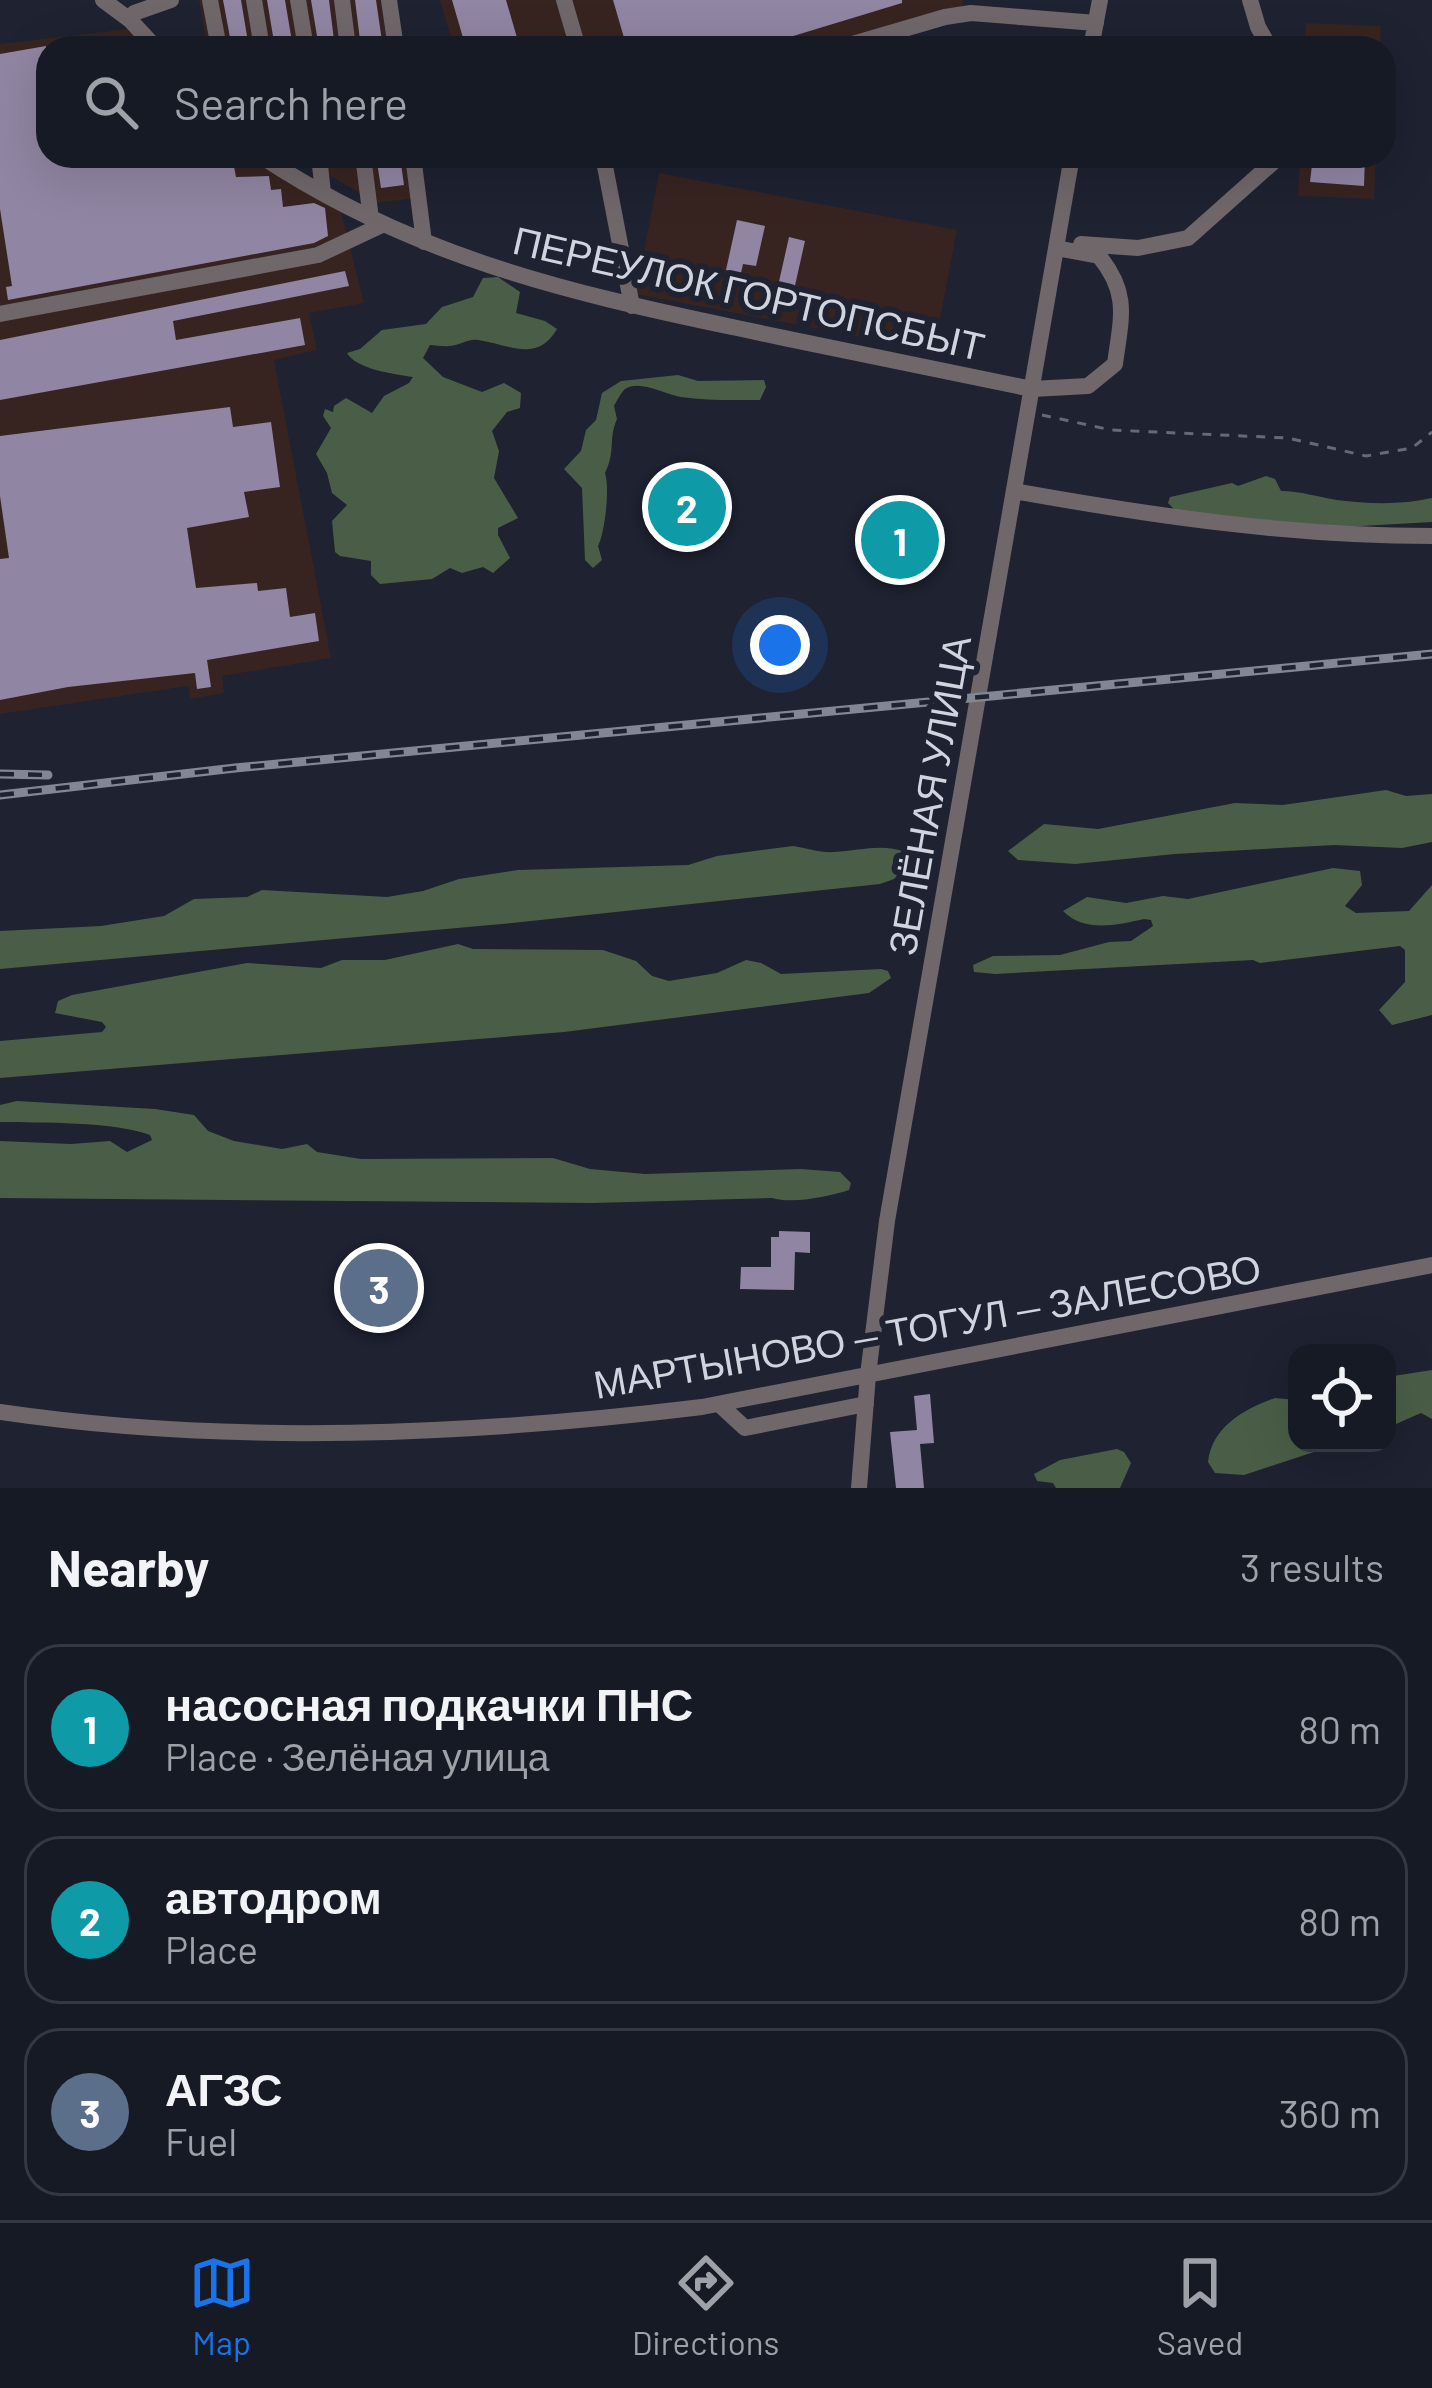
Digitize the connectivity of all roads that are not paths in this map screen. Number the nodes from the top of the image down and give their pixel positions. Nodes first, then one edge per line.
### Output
1 (103, 0) edge
2 (171, 0) edge
3 (210, 0) edge
4 (254, 0) edge
5 (298, 0) edge
6 (342, 0) edge
7 (389, 0) edge
8 (564, 0) edge
9 (1100, 0) edge
10 (1250, 0) edge
11 (132, 11) edge
12 (1096, 23) junction
13 (217, 36) edge
14 (260, 36) edge
15 (304, 36) edge
16 (346, 36) edge
17 (394, 36) edge
18 (574, 36) edge
19 (880, 36) edge
20 (1093, 36) edge
21 (1263, 36) edge
22 (288, 168) edge
23 (321, 168) edge
24 (366, 168) edge
25 (415, 168) edge
26 (604, 168) edge
27 (1070, 168) edge
28 (1267, 168) edge
29 (323, 193) junction
30 (378, 221) junction
31 (424, 242) junction
32 (1056, 248) junction
33 (632, 306) junction
34 (0, 314) edge
35 (1031, 389) junction
36 (1014, 491) junction
37 (1432, 536) edge
38 (1432, 1265) edge
39 (868, 1376) junction
40 (719, 1404) junction
41 (866, 1404) junction
42 (0, 1412) edge
43 (860, 1488) edge

1 - 11 street
2 - 11 street
3 - 13 street
4 - 14 street
5 - 15 street
6 - 16 street
7 - 17 street
8 - 18 street
9 - 12 street
10 - 21 street
12 - 19 street
12 - 20 street
22 - 29 street, ПЕРЕУЛОК ГОРТОПСБЫТ
23 - 29 street
24 - 30 street
25 - 31 street
26 - 33 street
27 - 32 street, ЗЕЛЁНАЯ УЛИЦА
28 - 32 street
29 - 30 street, ПЕРЕУЛОК ГОРТОПСБЫТ
30 - 31 street, ПЕРЕУЛОК ГОРТОПСБЫТ
30 - 34 street
31 - 33 street, ПЕРЕУЛОК ГОРТОПСБЫТ
32 - 35 street, ЗЕЛЁНАЯ УЛИЦА
32 - 35 street, ПЕРЕУЛОК ГОРТОПСБЫТ
33 - 35 street, ПЕРЕУЛОК ГОРТОПСБЫТ
35 - 36 street, ЗЕЛЁНАЯ УЛИЦА
36 - 37 street
36 - 39 street, ЗЕЛЁНАЯ УЛИЦА
38 - 39 street, МАРТЫНОВО — ТОГУЛ — ЗАЛЕСОВО
39 - 40 street, МАРТЫНОВО — ТОГУЛ — ЗАЛЕСОВО
39 - 41 street, ЗЕЛЁНАЯ УЛИЦА
40 - 41 street
40 - 42 street, МАРТЫНОВО — ТОГУЛ — ЗАЛЕСОВО
41 - 43 street, ЗЕЛЁНАЯ УЛИЦА

